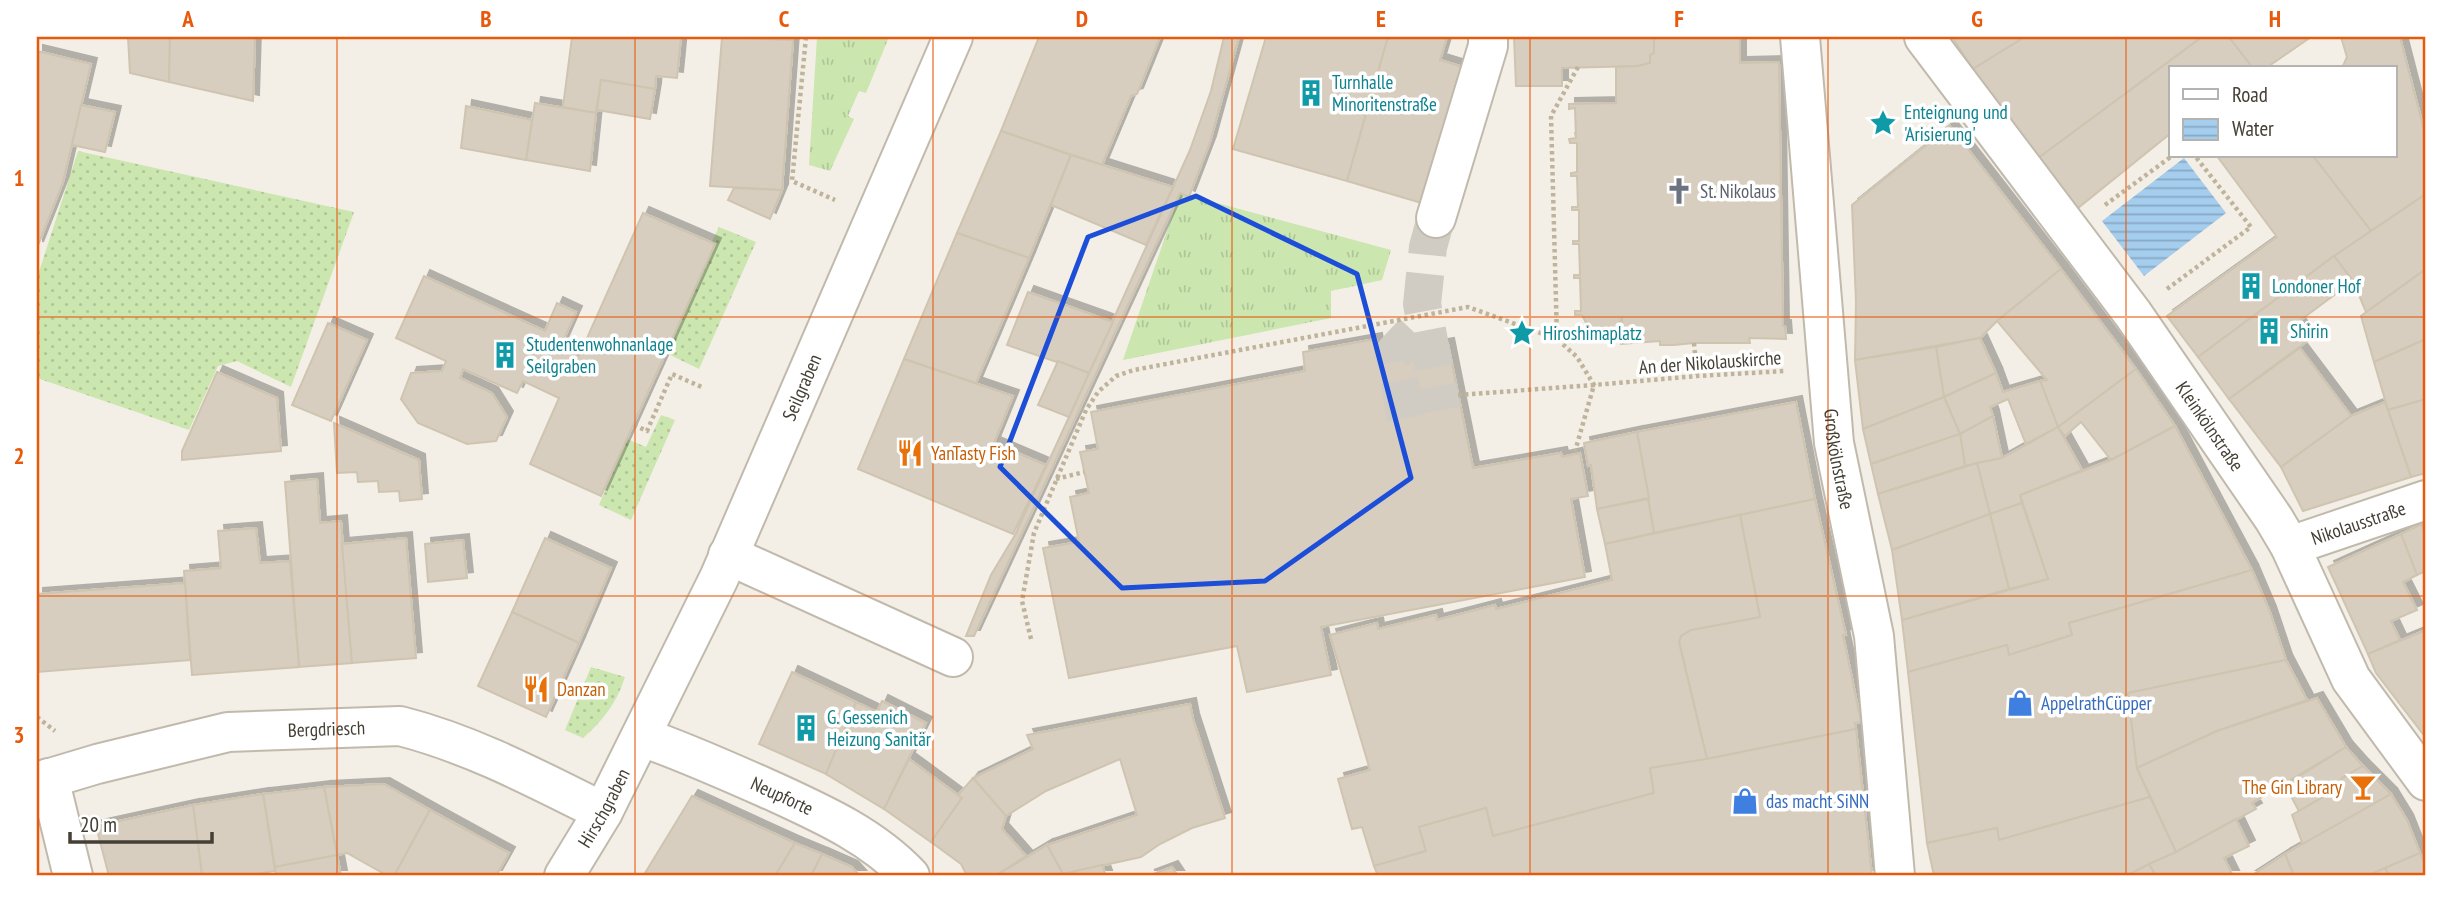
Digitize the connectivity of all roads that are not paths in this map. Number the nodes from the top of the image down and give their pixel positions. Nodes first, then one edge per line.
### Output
1 (953, 37) edge
2 (1488, 37) edge
3 (1800, 37) edge
4 (1924, 37) edge
5 (1436, 218) tunnel mouth
6 (2426, 500) edge
7 (2290, 546) junction
8 (728, 555) junction
9 (953, 657) dead end
10 (642, 737) junction
11 (43, 780) edge
12 (2426, 781) edge
13 (603, 813) junction
14 (73, 876) edge
15 (564, 876) edge
16 (910, 876) edge
17 (1895, 876) edge

1 - 8 street, Seilgraben
2 - 5 street
3 - 17 street, Großkölnstraße
4 - 7 street, Kleinkölnstraße
6 - 7 street, Nikolausstraße
7 - 12 street, Kleinkölnstraße
8 - 9 street
8 - 10 street, Seilgraben
10 - 13 street, Hirschgraben
10 - 16 street, Neupforte
11 - 13 street, Bergdriesch
11 - 14 street
13 - 15 street, Hirschgraben

